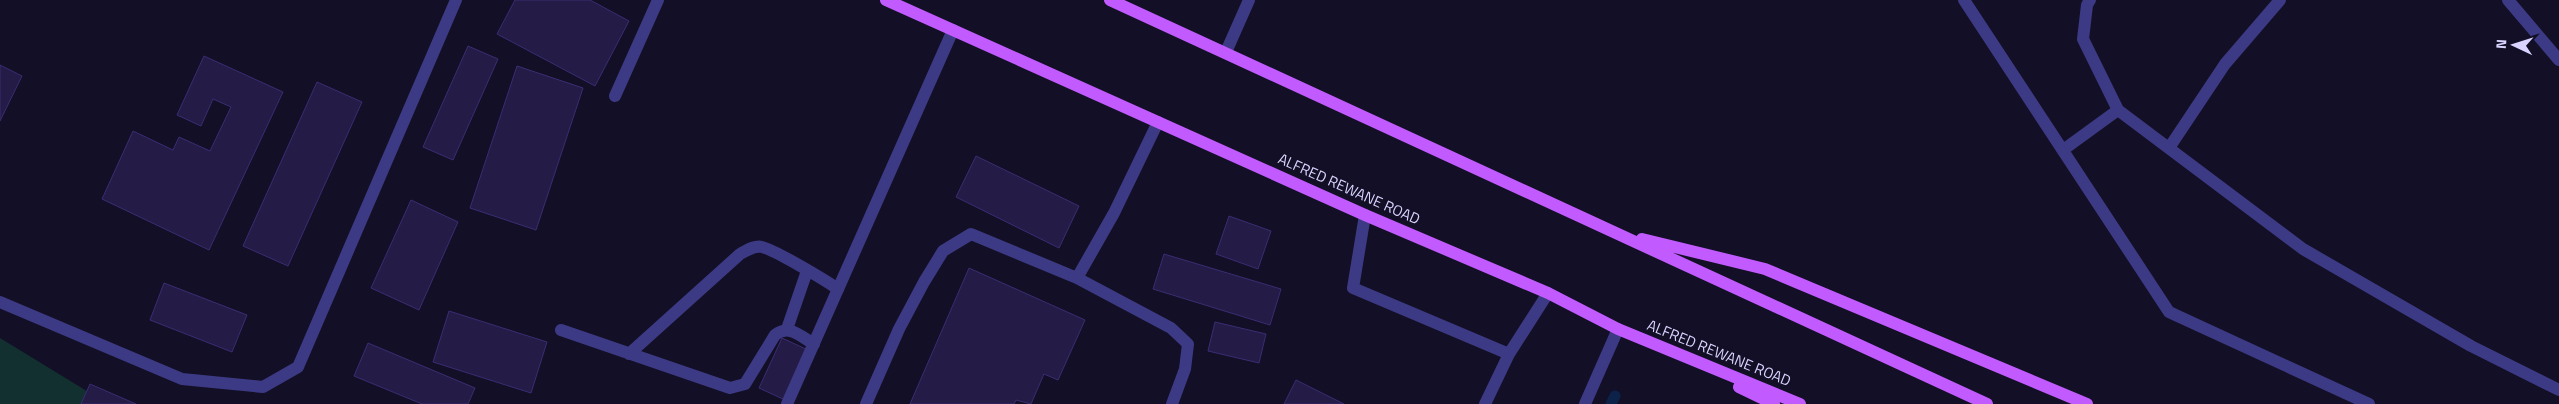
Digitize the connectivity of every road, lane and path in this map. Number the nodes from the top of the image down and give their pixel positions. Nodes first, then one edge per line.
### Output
1 (456, 0) edge
2 (658, 0) edge
3 (886, 0) edge
4 (1110, 0) edge
5 (1250, 0) edge
6 (1964, 0) edge
7 (2090, 0) edge
8 (2280, 0) edge
9 (2508, 0) edge
10 (953, 30) junction
11 (1226, 52) junction
12 (2559, 60) edge
13 (615, 96) dead end
14 (2118, 110) junction
15 (1158, 122) junction
16 (2169, 148) junction
17 (2063, 150) junction
18 (1365, 215) junction
19 (1616, 233) junction
20 (808, 271) junction
21 (1076, 278) junction
22 (838, 289) junction
23 (1548, 293) junction
24 (0, 302) edge
25 (787, 329) junction
26 (1618, 329) junction
27 (561, 330) dead end
28 (814, 344) junction
29 (629, 354) junction
30 (1510, 354) junction
31 (2559, 390) edge
32 (788, 404) edge
33 (866, 404) edge
34 (1172, 404) edge
35 (1485, 404) edge
36 (1585, 404) edge
37 (1774, 404) edge
38 (1800, 404) edge
39 (1987, 404) edge
40 (2087, 404) edge
41 (2368, 404) edge

1 - 24 street
2 - 13 street
3 - 10 main road, ALFRED REWANE ROAD
4 - 11 main road
5 - 11 street
6 - 17 street
7 - 14 street
8 - 16 street
9 - 12 street
10 - 15 main road, ALFRED REWANE ROAD
10 - 22 street
11 - 19 main road
14 - 16 street
14 - 17 street
15 - 18 main road, ALFRED REWANE ROAD
15 - 21 street
16 - 31 street
17 - 41 street
18 - 23 main road, ALFRED REWANE ROAD
18 - 30 street
19 - 39 main road
19 - 40 main road
20 - 22 street
20 - 25 street
20 - 29 street
21 - 33 street
21 - 34 street
22 - 28 street
23 - 26 main road, ALFRED REWANE ROAD
23 - 30 street
25 - 28 street
25 - 29 street
26 - 36 street
26 - 37 main road
26 - 38 main road, ALFRED REWANE ROAD
27 - 29 street
28 - 32 street
30 - 35 street

